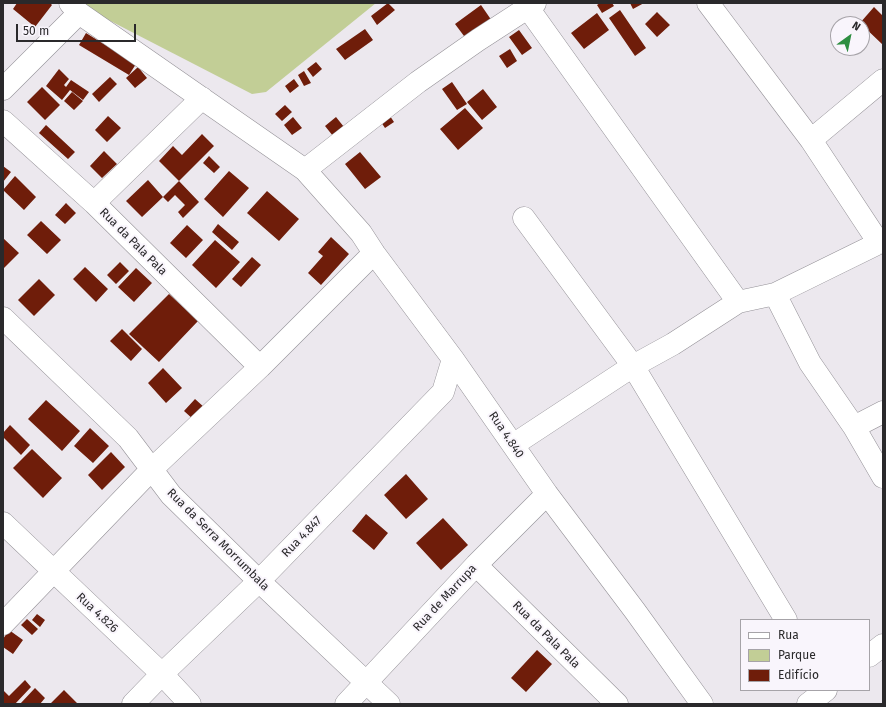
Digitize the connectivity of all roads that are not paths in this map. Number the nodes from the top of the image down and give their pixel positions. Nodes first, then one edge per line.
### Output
1 (708, 3) edge
2 (524, 7) edge
3 (75, 8) edge
4 (883, 80) edge
5 (3, 89) edge
6 (202, 98) junction
7 (3, 121) edge
8 (811, 140) junction
9 (304, 170) junction
10 (94, 203) junction
11 (524, 218) dead end
12 (881, 242) edge
13 (374, 253) junction
14 (775, 294) junction
15 (738, 302) junction
16 (3, 318) edge
17 (453, 359) junction
18 (633, 366) junction
19 (260, 367) junction
20 (443, 392) junction
21 (480, 397) junction
22 (883, 412) edge
23 (854, 427) junction
24 (513, 445) junction
25 (152, 469) junction
26 (883, 477) edge
27 (547, 494) junction
28 (3, 523) edge
29 (476, 565) junction
30 (54, 572) junction
31 (259, 581) junction
32 (785, 619) edge
33 (3, 624) edge
34 (883, 645) edge
35 (870, 655) edge
36 (162, 674) junction
37 (365, 683) junction
38 (825, 691) edge
39 (133, 704) edge
40 (190, 704) edge
41 (346, 704) edge
42 (389, 704) edge
43 (617, 704) edge
44 (702, 704) edge
45 (808, 704) edge

1 - 8 street
2 - 9 street
2 - 15 street
3 - 5 street
3 - 6 street, Rua 4.840
4 - 8 street
6 - 9 street, Rua 4.840
6 - 10 street
7 - 10 street, Rua da Pala Pala
8 - 12 street
9 - 13 street, Rua 4.840
10 - 19 street, Rua da Pala Pala
11 - 18 street
12 - 14 street
13 - 17 street, Rua 4.840
13 - 19 street
14 - 15 street
14 - 23 street
15 - 18 street
16 - 25 street, Rua da Serra Morrumbala
17 - 20 street, Rua 4.847
17 - 21 street, Rua 4.840
18 - 24 street
18 - 32 street
19 - 25 street
20 - 21 street
20 - 31 street, Rua 4.847
21 - 24 street, Rua 4.840
22 - 23 street
23 - 26 street
24 - 27 street, Rua 4.840
25 - 30 street
25 - 31 street, Rua da Serra Morrumbala
27 - 29 street, Rua de Marrupa
27 - 44 street, Rua 4.840
28 - 30 street, Rua 4.826
29 - 37 street, Rua de Marrupa
29 - 43 street, Rua da Pala Pala
30 - 33 street
30 - 36 street, Rua 4.826
31 - 36 street, Rua 4.847
31 - 37 street, Rua da Serra Morrumbala
34 - 35 street
36 - 39 street, Rua 4.847
36 - 40 street, Rua 4.826
37 - 41 street, Rua de Marrupa
37 - 42 street, Rua da Serra Morrumbala
38 - 45 street

